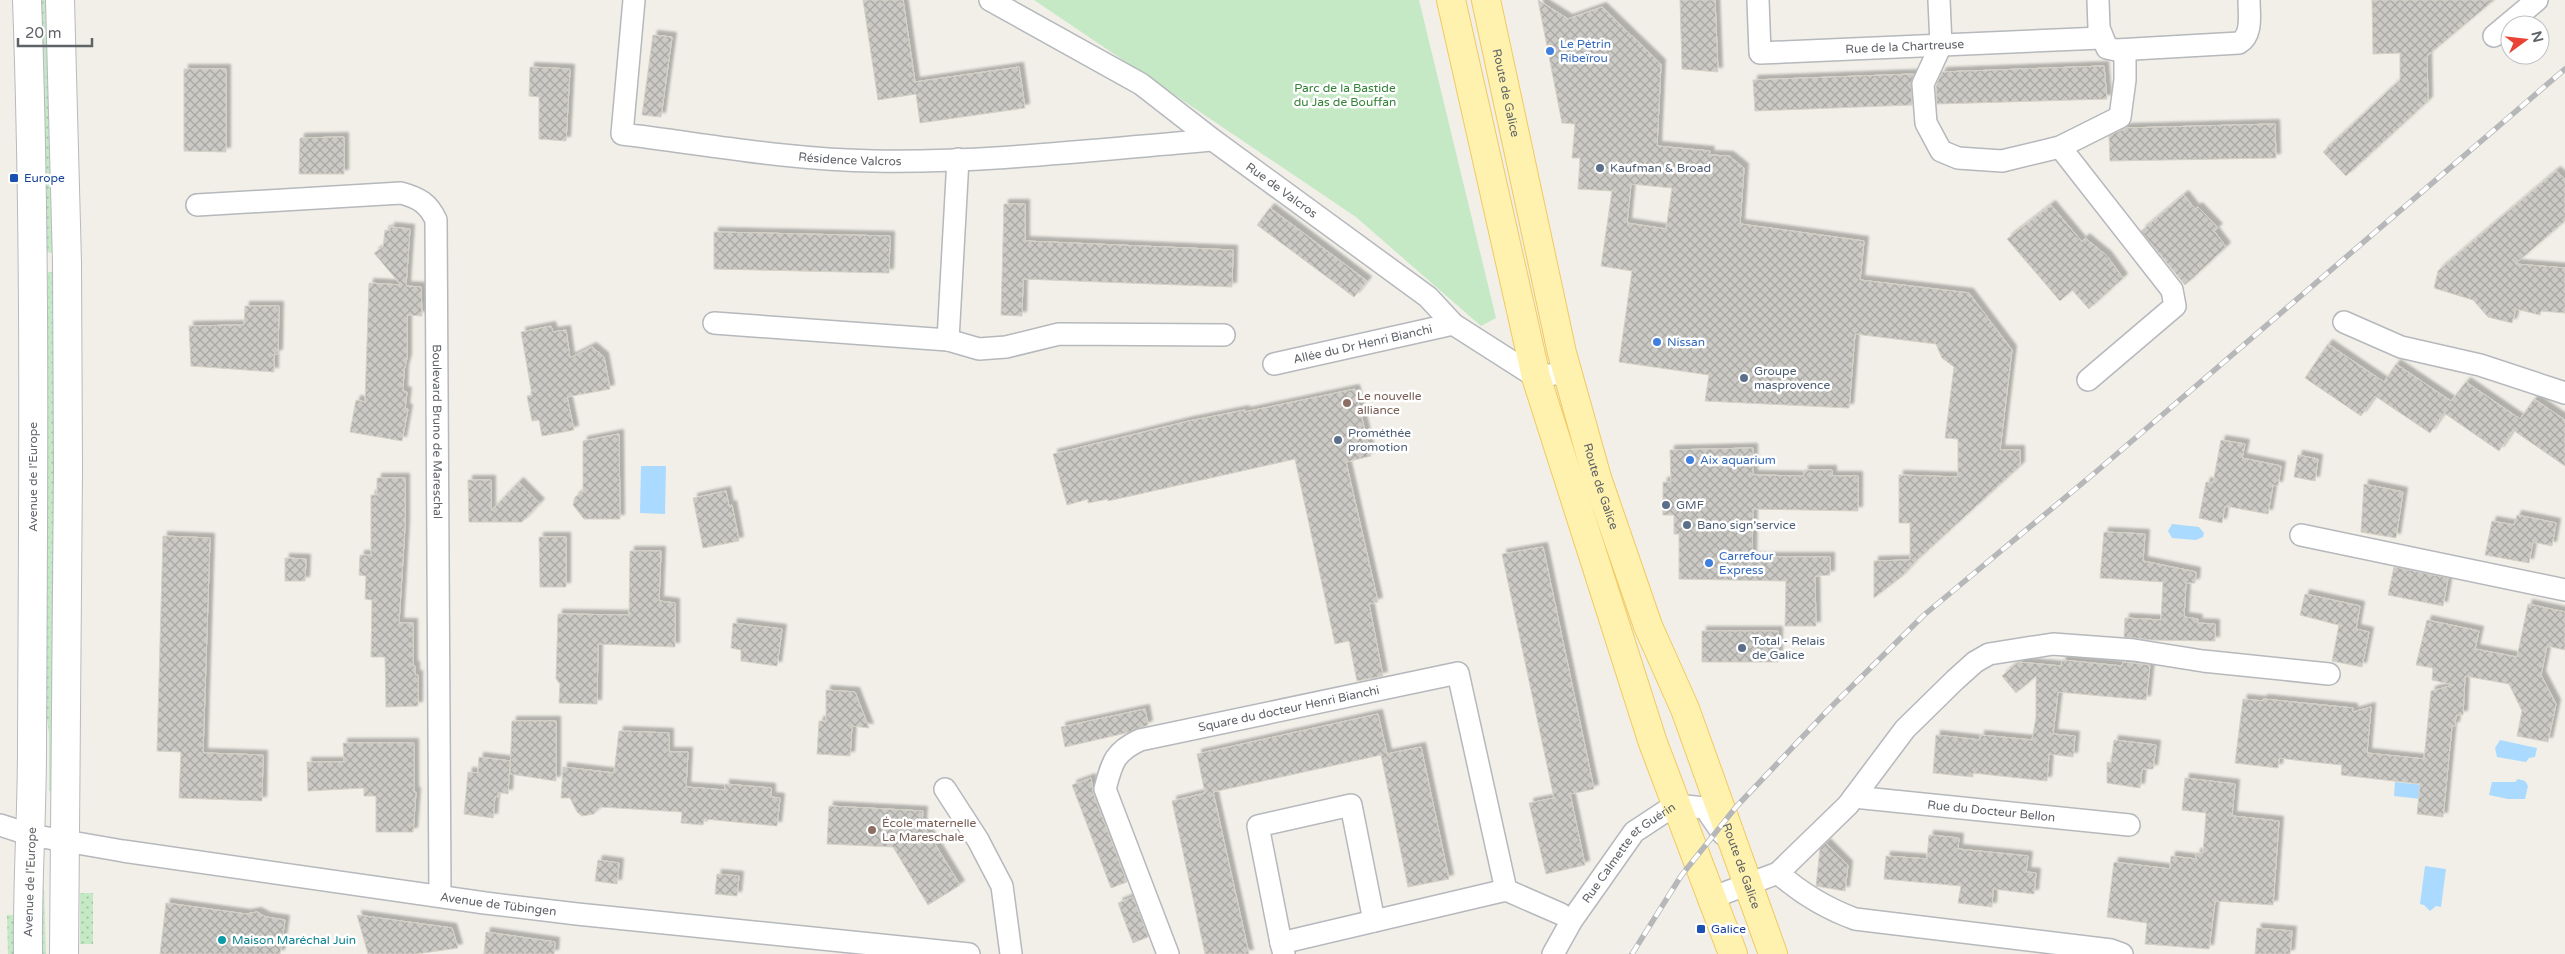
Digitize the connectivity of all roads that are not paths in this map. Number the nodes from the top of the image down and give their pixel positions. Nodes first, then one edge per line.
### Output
1 (27, 0) edge
2 (60, 0) edge
3 (634, 0) edge
4 (990, 0) edge
5 (1451, 0) edge
6 (1486, 0) edge
7 (1758, 0) edge
8 (1939, 0) edge
9 (2098, 0) edge
10 (2249, 0) edge
11 (2537, 0) edge
12 (2494, 36) dead end
13 (1941, 45) junction
14 (2114, 46) junction
15 (1213, 140) junction
16 (2060, 147) junction
17 (958, 159) junction
18 (197, 205) dead end
19 (2344, 322) dead end
20 (714, 323) dead end
21 (1453, 324) junction
22 (1224, 335) dead end
23 (948, 340) junction
24 (1274, 364) dead end
25 (1568, 372) junction
26 (1536, 378) junction
27 (2088, 380) dead end
28 (2565, 393) edge
29 (2301, 536) dead end
30 (2565, 590) edge
31 (2329, 674) dead end
32 (945, 789) dead end
33 (1854, 798) junction
34 (1676, 805) junction
35 (0, 825) edge
36 (2129, 825) dead end
37 (32, 835) junction
38 (64, 840) junction
39 (1739, 857) junction
40 (1778, 873) junction
41 (1748, 882) junction
42 (1506, 890) junction
43 (440, 896) junction
44 (1712, 898) junction
45 (1560, 914) dead end
46 (1374, 921) junction
47 (1999, 945) edge
48 (1282, 948) edge
49 (28, 954) edge
50 (64, 954) edge
51 (969, 954) edge
52 (1011, 954) edge
53 (1168, 954) edge
54 (1552, 954) edge
55 (1733, 954) edge
56 (1773, 954) edge
57 (2122, 954) edge

1 - 37 main road, Avenue de l'Europe
2 - 38 main road
3 - 17 street, Résidence Valcros
4 - 15 street, Rue de Valcros
5 - 26 main road
6 - 25 main road, Route de Galice
7 - 13 street, Rue de la Chartreuse
8 - 13 street
9 - 14 street
10 - 14 street
11 - 12 street
13 - 14 street, Rue de la Chartreuse
13 - 16 street
14 - 16 street
15 - 17 street, Résidence Valcros
15 - 21 street, Rue de Valcros
16 - 27 street
17 - 23 street
18 - 43 street, Boulevard Bruno de Mareschal
19 - 28 street
20 - 23 street
21 - 24 street, Allée du Dr Henri Bianchi
21 - 26 street, Rue de Valcros
22 - 23 street
25 - 26 street
25 - 39 main road, Route de Galice
26 - 34 main road
29 - 30 street
31 - 33 street
32 - 52 street
33 - 36 street, Rue du Docteur Bellon
33 - 40 street
34 - 39 street, Rue Calmette et Guérin
34 - 44 main road
34 - 54 street, Rue Calmette et Guérin
35 - 37 street, Avenue de Tübingen
37 - 38 street, Avenue de Tübingen
37 - 49 main road, Avenue de l'Europe
38 - 43 street, Avenue de Tübingen
38 - 50 main road
39 - 41 main road, Route de Galice
40 - 41 street
40 - 47 street
41 - 44 street
41 - 56 main road, Route de Galice
42 - 45 street
42 - 46 street
42 - 53 street, Square du docteur Henri Bianchi
43 - 51 street, Avenue de Tübingen
44 - 55 main road
46 - 48 street
46 - 48 street
47 - 57 street

